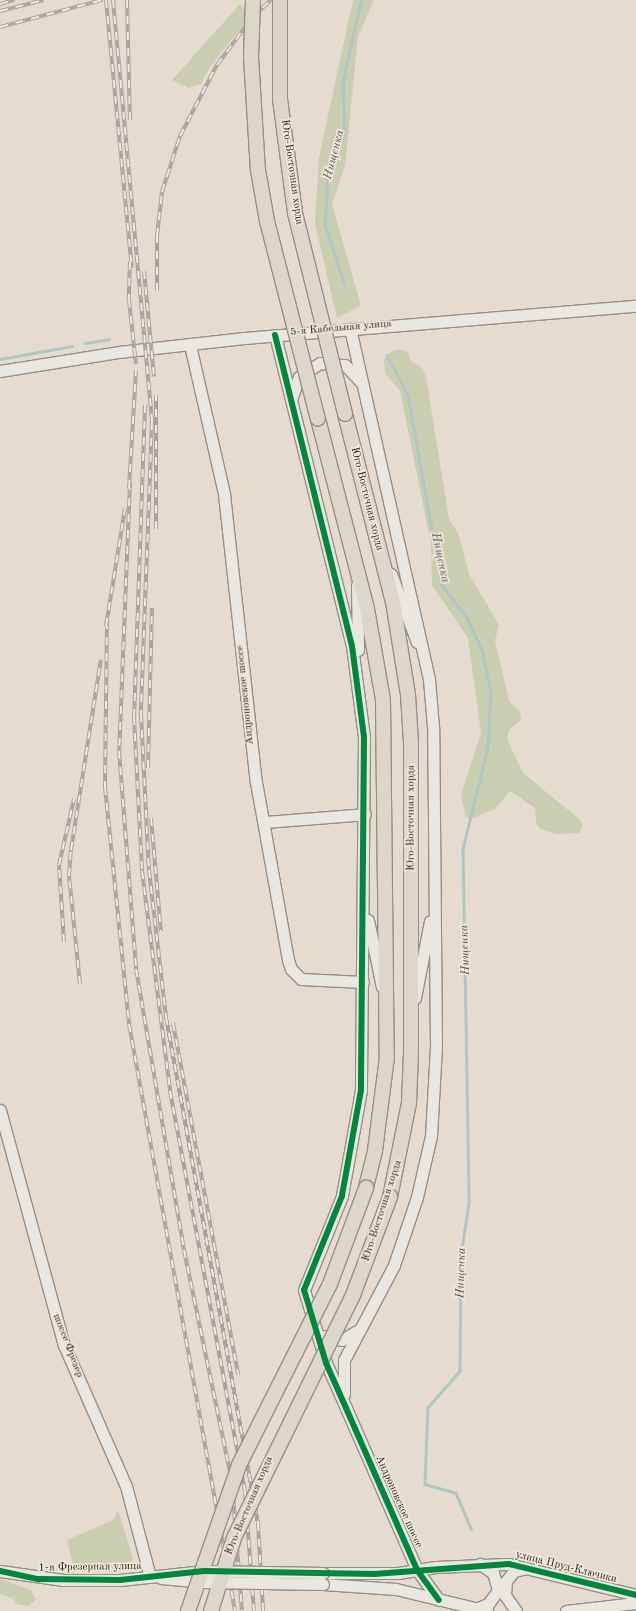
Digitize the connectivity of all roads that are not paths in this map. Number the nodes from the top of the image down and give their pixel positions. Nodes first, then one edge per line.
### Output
1 (254, 0) edge
2 (280, 0) edge
3 (636, 306) edge
4 (350, 328) junction
5 (274, 335) junction
6 (190, 345) junction
7 (0, 371) edge
8 (364, 390) junction
9 (292, 407) junction
10 (373, 525) junction
11 (357, 566) junction
12 (427, 668) junction
13 (358, 682) junction
14 (365, 814) junction
15 (264, 822) junction
16 (435, 894) junction
17 (364, 898) junction
18 (363, 982) junction
19 (386, 1010) junction
20 (411, 1021) junction
21 (0, 1110) edge
22 (314, 1325) junction
23 (360, 1328) junction
24 (346, 1408) junction
25 (480, 1564) junction
26 (528, 1568) junction
27 (417, 1570) junction
28 (0, 1571) edge
29 (150, 1577) junction
30 (323, 1579) junction
31 (193, 1593) junction
32 (636, 1595) edge
33 (439, 1600) junction
34 (636, 1603) edge
35 (481, 1610) edge
36 (184, 1611) edge
37 (188, 1611) edge
38 (210, 1611) edge
39 (516, 1611) edge
40 (566, 1611) edge

1 - 11 main road, Юго-Восточная хорда, bridge
2 - 10 main road, Юго-Восточная хорда, bridge
3 - 4 street, 5-я Кабельная улица
4 - 5 street, 5-я Кабельная улица
4 - 8 street
5 - 6 street, 5-я Кабельная улица
5 - 9 street
6 - 7 street, 5-я Кабельная улица
6 - 15 street, Андроновское шоссе
8 - 9 street
8 - 12 street
9 - 13 street
10 - 12 street
10 - 20 main road, Юго-Восточная хорда
11 - 13 street
11 - 19 main road, Юго-Восточная хорда
12 - 16 street
13 - 14 street
14 - 15 street
14 - 17 street
15 - 18 street, Андроновское шоссе
16 - 20 street
16 - 23 street
17 - 18 street, Андроновское шоссе
17 - 19 street
18 - 22 street, Андроновское шоссе
19 - 31 main road, Юго-Восточная хорда, bridge
20 - 38 main road, Юго-Восточная хорда, bridge
21 - 29 street, шоссе Фрезер
22 - 23 street
22 - 24 street, Андроновское шоссе
23 - 24 street
24 - 27 street, Андроновское шоссе
25 - 26 street, улица Пруд-Ключики
25 - 27 street, улица Пруд-Ключики
25 - 35 street
26 - 32 street, улица Пруд-Ключики
26 - 39 street, улица Пруд-Ключики
27 - 30 street, улица Пруд-Ключики
27 - 33 street, Андроновское шоссе
28 - 29 street, 1-я Фрезерная улица
29 - 30 street, 1-я Фрезерная улица, bridge
30 - 33 street
31 - 36 main road, bridge
31 - 37 main road, Юго-Восточная хорда, bridge
33 - 35 street
34 - 40 street

